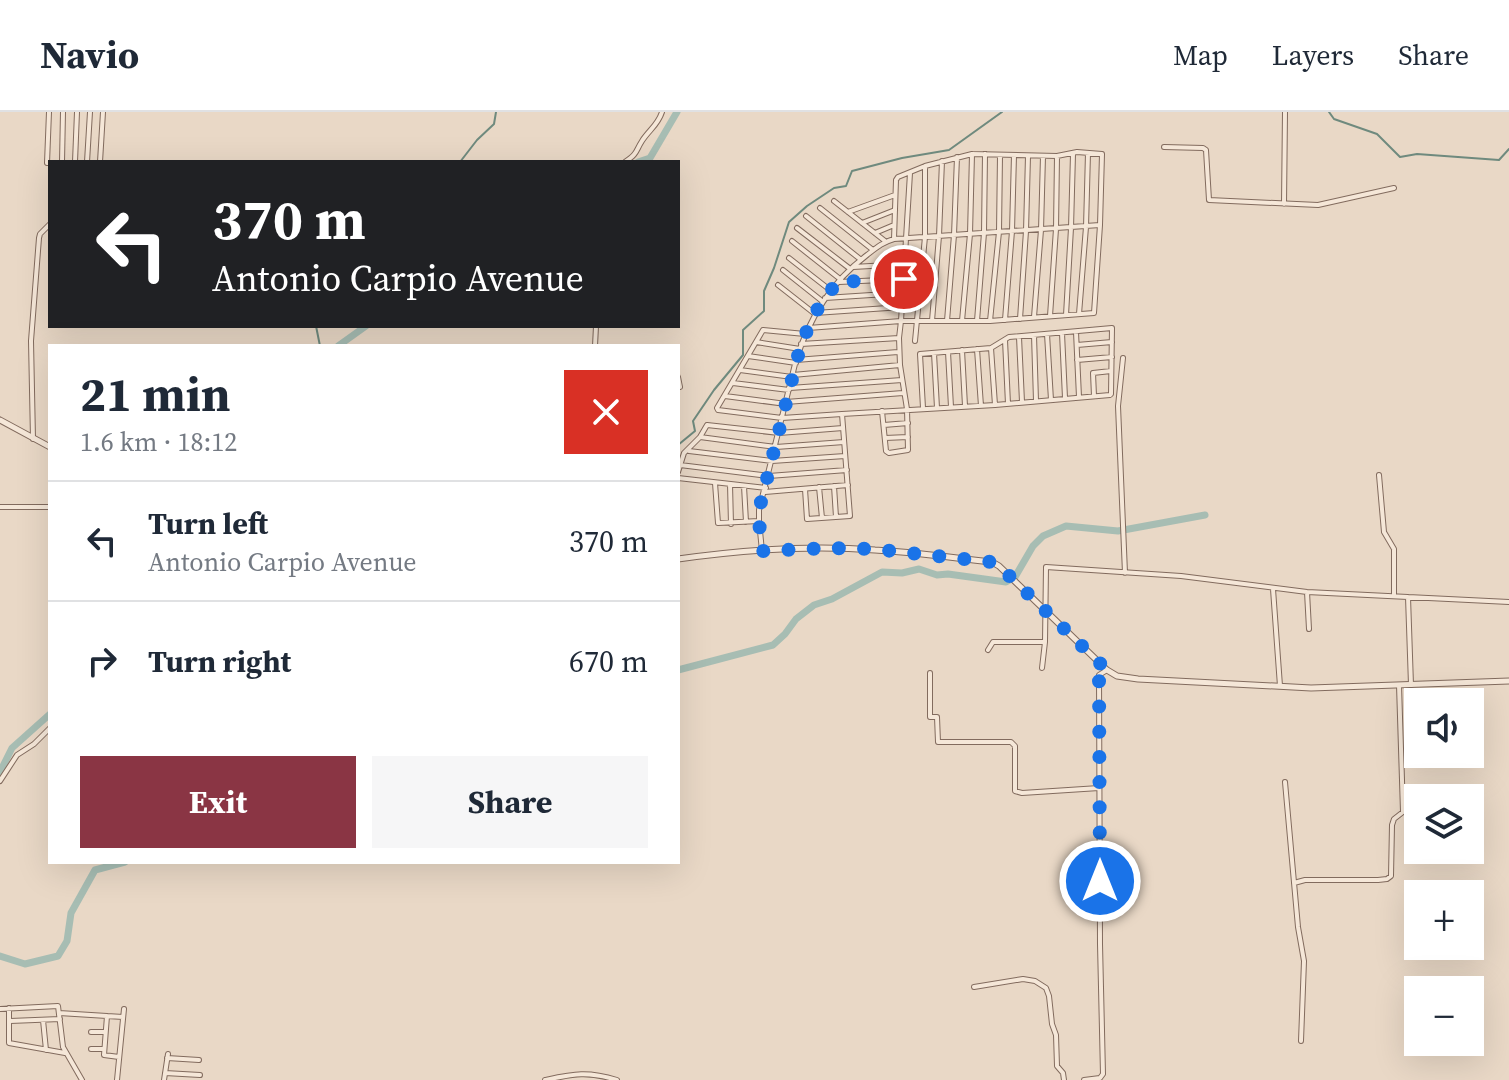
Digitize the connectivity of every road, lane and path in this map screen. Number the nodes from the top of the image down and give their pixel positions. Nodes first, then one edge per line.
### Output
1 (49, 112) edge
2 (63, 112) edge
3 (77, 112) edge
4 (90, 112) edge
5 (103, 112) edge
6 (662, 112) edge
7 (1285, 112) edge
8 (1164, 147) dead end
9 (1088, 152) junction
10 (1073, 153) junction
11 (972, 154) junction
12 (985, 154) junction
13 (1000, 155) junction
14 (1014, 155) junction
15 (1028, 156) junction
16 (1043, 156) junction
17 (1057, 156) junction
18 (957, 157) junction
19 (62, 160) edge
20 (75, 160) edge
21 (87, 160) edge
22 (100, 160) edge
23 (628, 160) edge
24 (942, 161) junction
25 (48, 163) edge
26 (925, 166) junction
27 (910, 172) junction
28 (1394, 188) dead end
29 (895, 194) junction
30 (834, 201) dead end
31 (1284, 204) junction
32 (820, 208) dead end
33 (895, 210) junction
34 (848, 212) junction
35 (806, 216) dead end
36 (862, 223) junction
37 (894, 225) junction
38 (1100, 225) junction
39 (48, 226) edge
40 (1086, 227) junction
41 (797, 228) dead end
42 (1071, 228) junction
43 (1056, 229) junction
44 (1041, 230) junction
45 (1012, 231) junction
46 (1026, 231) junction
47 (999, 232) junction
48 (875, 233) junction
49 (984, 233) junction
50 (970, 234) junction
51 (954, 235) junction
52 (939, 236) junction
53 (925, 237) junction
54 (908, 238) junction
55 (894, 239) junction
56 (792, 241) dead end
57 (885, 241) junction
58 (873, 250) junction
59 (789, 258) dead end
60 (861, 259) junction
61 (906, 264) junction
62 (850, 268) junction
63 (783, 270) dead end
64 (904, 279) junction
65 (838, 281) junction
66 (778, 285) dead end
67 (830, 290) junction
68 (903, 293) junction
69 (824, 299) junction
70 (902, 307) junction
71 (815, 313) junction
72 (1079, 314) junction
73 (1066, 315) junction
74 (1050, 316) junction
75 (1034, 317) junction
76 (1020, 319) junction
77 (1005, 320) junction
78 (901, 321) junction
79 (917, 321) junction
80 (932, 321) junction
81 (947, 321) junction
82 (962, 321) junction
83 (977, 321) junction
84 (990, 321) junction
85 (808, 328) junction
86 (1076, 331) junction
87 (1062, 332) junction
88 (1047, 334) junction
89 (805, 335) junction
90 (1034, 335) junction
91 (1019, 336) junction
92 (899, 338) junction
93 (1005, 340) junction
94 (915, 341) dead end
95 (756, 342) junction
96 (1112, 342) junction
97 (1077, 345) junction
98 (800, 346) junction
99 (991, 348) junction
100 (977, 349) junction
101 (962, 350) junction
102 (899, 352) junction
103 (948, 352) junction
104 (934, 353) junction
105 (748, 356) junction
106 (1112, 357) junction
107 (1123, 358) dead end
108 (1077, 360) junction
109 (796, 361) junction
110 (900, 365) junction
111 (740, 370) junction
112 (1112, 371) junction
113 (792, 376) junction
114 (902, 380) junction
115 (733, 383) junction
116 (789, 389) junction
117 (904, 393) junction
118 (725, 396) junction
119 (1094, 396) junction
120 (1079, 397) junction
121 (1065, 398) junction
122 (1051, 400) junction
123 (1036, 401) junction
124 (1022, 402) junction
125 (786, 403) junction
126 (1008, 404) junction
127 (995, 405) junction
128 (965, 406) junction
129 (981, 406) junction
130 (951, 407) junction
131 (923, 408) junction
132 (937, 408) junction
133 (907, 409) junction
134 (882, 411) junction
135 (842, 414) junction
136 (782, 418) junction
137 (0, 420) edge
138 (908, 423) junction
139 (884, 425) junction
140 (843, 428) junction
141 (779, 433) junction
142 (700, 437) junction
143 (908, 437) junction
144 (885, 438) junction
145 (33, 439) junction
146 (844, 442) junction
147 (48, 446) edge
148 (776, 447) junction
149 (687, 450) junction
150 (845, 456) junction
151 (772, 461) junction
152 (680, 465) joint
153 (847, 470) junction
154 (1379, 475) dead end
155 (769, 476) junction
156 (680, 478) edge
157 (715, 482) junction
158 (730, 484) junction
159 (848, 485) junction
160 (744, 486) junction
161 (834, 486) junction
162 (819, 487) junction
163 (805, 489) junction
164 (765, 490) junction
165 (0, 507) edge
166 (48, 507) edge
167 (836, 517) junction
168 (822, 518) junction
169 (759, 521) junction
170 (746, 522) junction
171 (731, 524) junction
172 (762, 551) junction
173 (680, 559) edge
174 (1125, 573) junction
175 (1273, 589) junction
176 (1307, 592) junction
177 (1394, 596) junction
178 (1408, 597) junction
179 (1509, 602) edge
180 (1045, 610) junction
181 (1309, 629) dead end
182 (1045, 642) junction
183 (988, 650) dead end
184 (1042, 668) dead end
185 (1107, 670) junction
186 (930, 673) dead end
187 (1509, 681) edge
188 (1399, 685) junction
189 (1411, 685) junction
190 (1280, 686) junction
191 (48, 730) edge
192 (0, 781) edge
193 (1285, 782) dead end
194 (1099, 788) junction
195 (1294, 883) junction
196 (974, 987) dead end
197 (9, 1008) junction
198 (0, 1009) edge
199 (124, 1009) dead end
200 (59, 1016) junction
201 (107, 1016) junction
202 (123, 1017) junction
203 (43, 1020) junction
204 (9, 1021) junction
205 (91, 1032) dead end
206 (106, 1032) junction
207 (1301, 1041) dead end
208 (91, 1049) dead end
209 (104, 1049) junction
210 (46, 1050) junction
211 (65, 1053) junction
212 (119, 1057) junction
213 (199, 1060) dead end
214 (165, 1073) junction
215 (200, 1075) dead end
216 (82, 1080) edge
217 (117, 1080) edge
218 (164, 1080) edge
219 (545, 1080) edge
220 (617, 1080) edge
221 (1064, 1080) edge
222 (1084, 1080) edge

1 - 25 street
2 - 19 street
3 - 20 street
4 - 21 street
5 - 22 street
6 - 23 street
7 - 31 street
8 - 31 street
9 - 10 street
9 - 38 street
9 - 40 street
10 - 17 street
10 - 42 street
11 - 12 street
11 - 18 street
11 - 50 street
12 - 13 street
12 - 49 street
13 - 14 street
13 - 47 street
14 - 15 street
14 - 45 street
15 - 16 street
15 - 46 street
16 - 17 street
16 - 44 street
17 - 43 street
18 - 24 street
18 - 51 street
24 - 26 street
24 - 52 street
26 - 27 street
26 - 53 street
27 - 29 street
27 - 54 street
28 - 31 street
29 - 33 street
29 - 34 street
30 - 34 street
32 - 58 street
33 - 36 street
33 - 37 street
34 - 36 street
35 - 60 street
36 - 48 street
37 - 48 street
37 - 55 street
38 - 40 street
38 - 72 street
39 - 145 street
40 - 42 street
40 - 72 street
41 - 62 street
42 - 43 street
42 - 73 street
43 - 44 street
43 - 74 street
44 - 46 street
44 - 75 street
45 - 46 street
45 - 47 street
45 - 77 street
46 - 76 street
47 - 49 street
47 - 84 street
48 - 57 street
49 - 50 street
49 - 83 street
50 - 51 street
50 - 82 street
51 - 52 street
51 - 81 street
52 - 53 street
52 - 80 street
53 - 54 street
53 - 79 street
54 - 55 street
54 - 61 street
55 - 57 street
56 - 65 street
57 - 58 street
58 - 60 street
59 - 67 street
60 - 62 street
61 - 62 street
61 - 64 street
62 - 65 street
63 - 69 street
64 - 65 street
64 - 68 street
65 - 67 street
66 - 71 street
67 - 69 street
68 - 69 street
68 - 70 street
69 - 71 street
70 - 71 street
70 - 78 street
71 - 85 street
72 - 73 street
73 - 74 street
74 - 75 street
75 - 76 street
76 - 77 street
77 - 84 street
78 - 79 street
78 - 85 street
78 - 92 street
79 - 80 street
79 - 94 street
80 - 81 street
81 - 82 street
82 - 83 street
83 - 84 street
85 - 89 street
86 - 87 street
86 - 96 street
86 - 97 street
87 - 88 street
87 - 121 street
88 - 90 street
88 - 122 street
89 - 95 street
89 - 98 street
90 - 91 street
90 - 123 street
91 - 93 street
91 - 124 street
92 - 98 street
92 - 102 street
93 - 99 street
93 - 126 street
95 - 98 street
95 - 105 street
96 - 97 street
96 - 106 street
97 - 108 street
98 - 109 street
99 - 100 street
99 - 127 street
100 - 101 street
100 - 129 street
101 - 103 street
101 - 128 street
102 - 109 street
102 - 110 street
103 - 104 street
103 - 130 street
104 - 131 street
104 - 132 street
105 - 109 street
105 - 111 street
106 - 108 street
106 - 112 street
107 - 174 street
108 - 120 street
109 - 113 street
110 - 113 street
110 - 114 street
111 - 113 street
111 - 115 street
112 - 119 street
112 - 119 street
113 - 116 street
114 - 116 street
114 - 117 street
115 - 116 street
115 - 118 street
116 - 125 street
117 - 125 street
117 - 133 street
118 - 125 street
118 - 136 street
119 - 120 street
120 - 121 street
121 - 122 street
122 - 123 street
123 - 124 street
124 - 126 street
125 - 136 street
126 - 127 street
127 - 129 street
128 - 129 street
128 - 130 street
130 - 132 street
131 - 132 street
131 - 133 street
133 - 134 street
133 - 138 street
134 - 135 street
134 - 139 street
135 - 136 street
135 - 140 street
136 - 141 street
137 - 145 street
138 - 139 street
138 - 143 street
139 - 144 street
140 - 141 street
140 - 146 street
141 - 142 street
141 - 148 street
142 - 148 street
142 - 149 street
143 - 144 street
143 - 144 street
145 - 147 street
146 - 148 street
146 - 150 street
148 - 151 street
149 - 151 street
149 - 152 street
150 - 151 street
150 - 153 street
151 - 155 street
152 - 155 street
153 - 155 street
153 - 159 street
154 - 177 street
155 - 164 street
156 - 157 street
157 - 158 street
157 - 171 street
158 - 160 street
158 - 171 street
159 - 161 street
159 - 167 street
160 - 164 street
160 - 170 street
161 - 162 street
161 - 167 street
162 - 163 street
162 - 168 street
163 - 164 street
163 - 168 street
164 - 169 street
165 - 166 street
167 - 168 street
169 - 170 street
169 - 172 street
170 - 171 street
172 - 173 street
172 - 180 street
174 - 175 street
174 - 180 street
175 - 176 street
175 - 190 street
176 - 177 street
176 - 181 street
177 - 178 street
178 - 179 street
178 - 189 street
180 - 182 street
180 - 185 street
182 - 183 street
182 - 184 street
185 - 190 street
185 - 194 street
186 - 194 street
187 - 189 street
188 - 189 street
188 - 190 street
188 - 195 street
191 - 192 street
193 - 195 street
194 - 222 street
195 - 207 street
196 - 221 street
197 - 198 street
197 - 200 street
197 - 204 street
199 - 202 street
200 - 201 street
200 - 203 street
200 - 211 street
201 - 202 street
201 - 206 street
202 - 212 street
203 - 204 street
203 - 210 street
204 - 210 street
205 - 206 street
206 - 209 street
208 - 209 street
209 - 212 street
210 - 211 street
211 - 216 street
212 - 217 street
213 - 214 street
214 - 215 street
214 - 218 street
219 - 220 street

